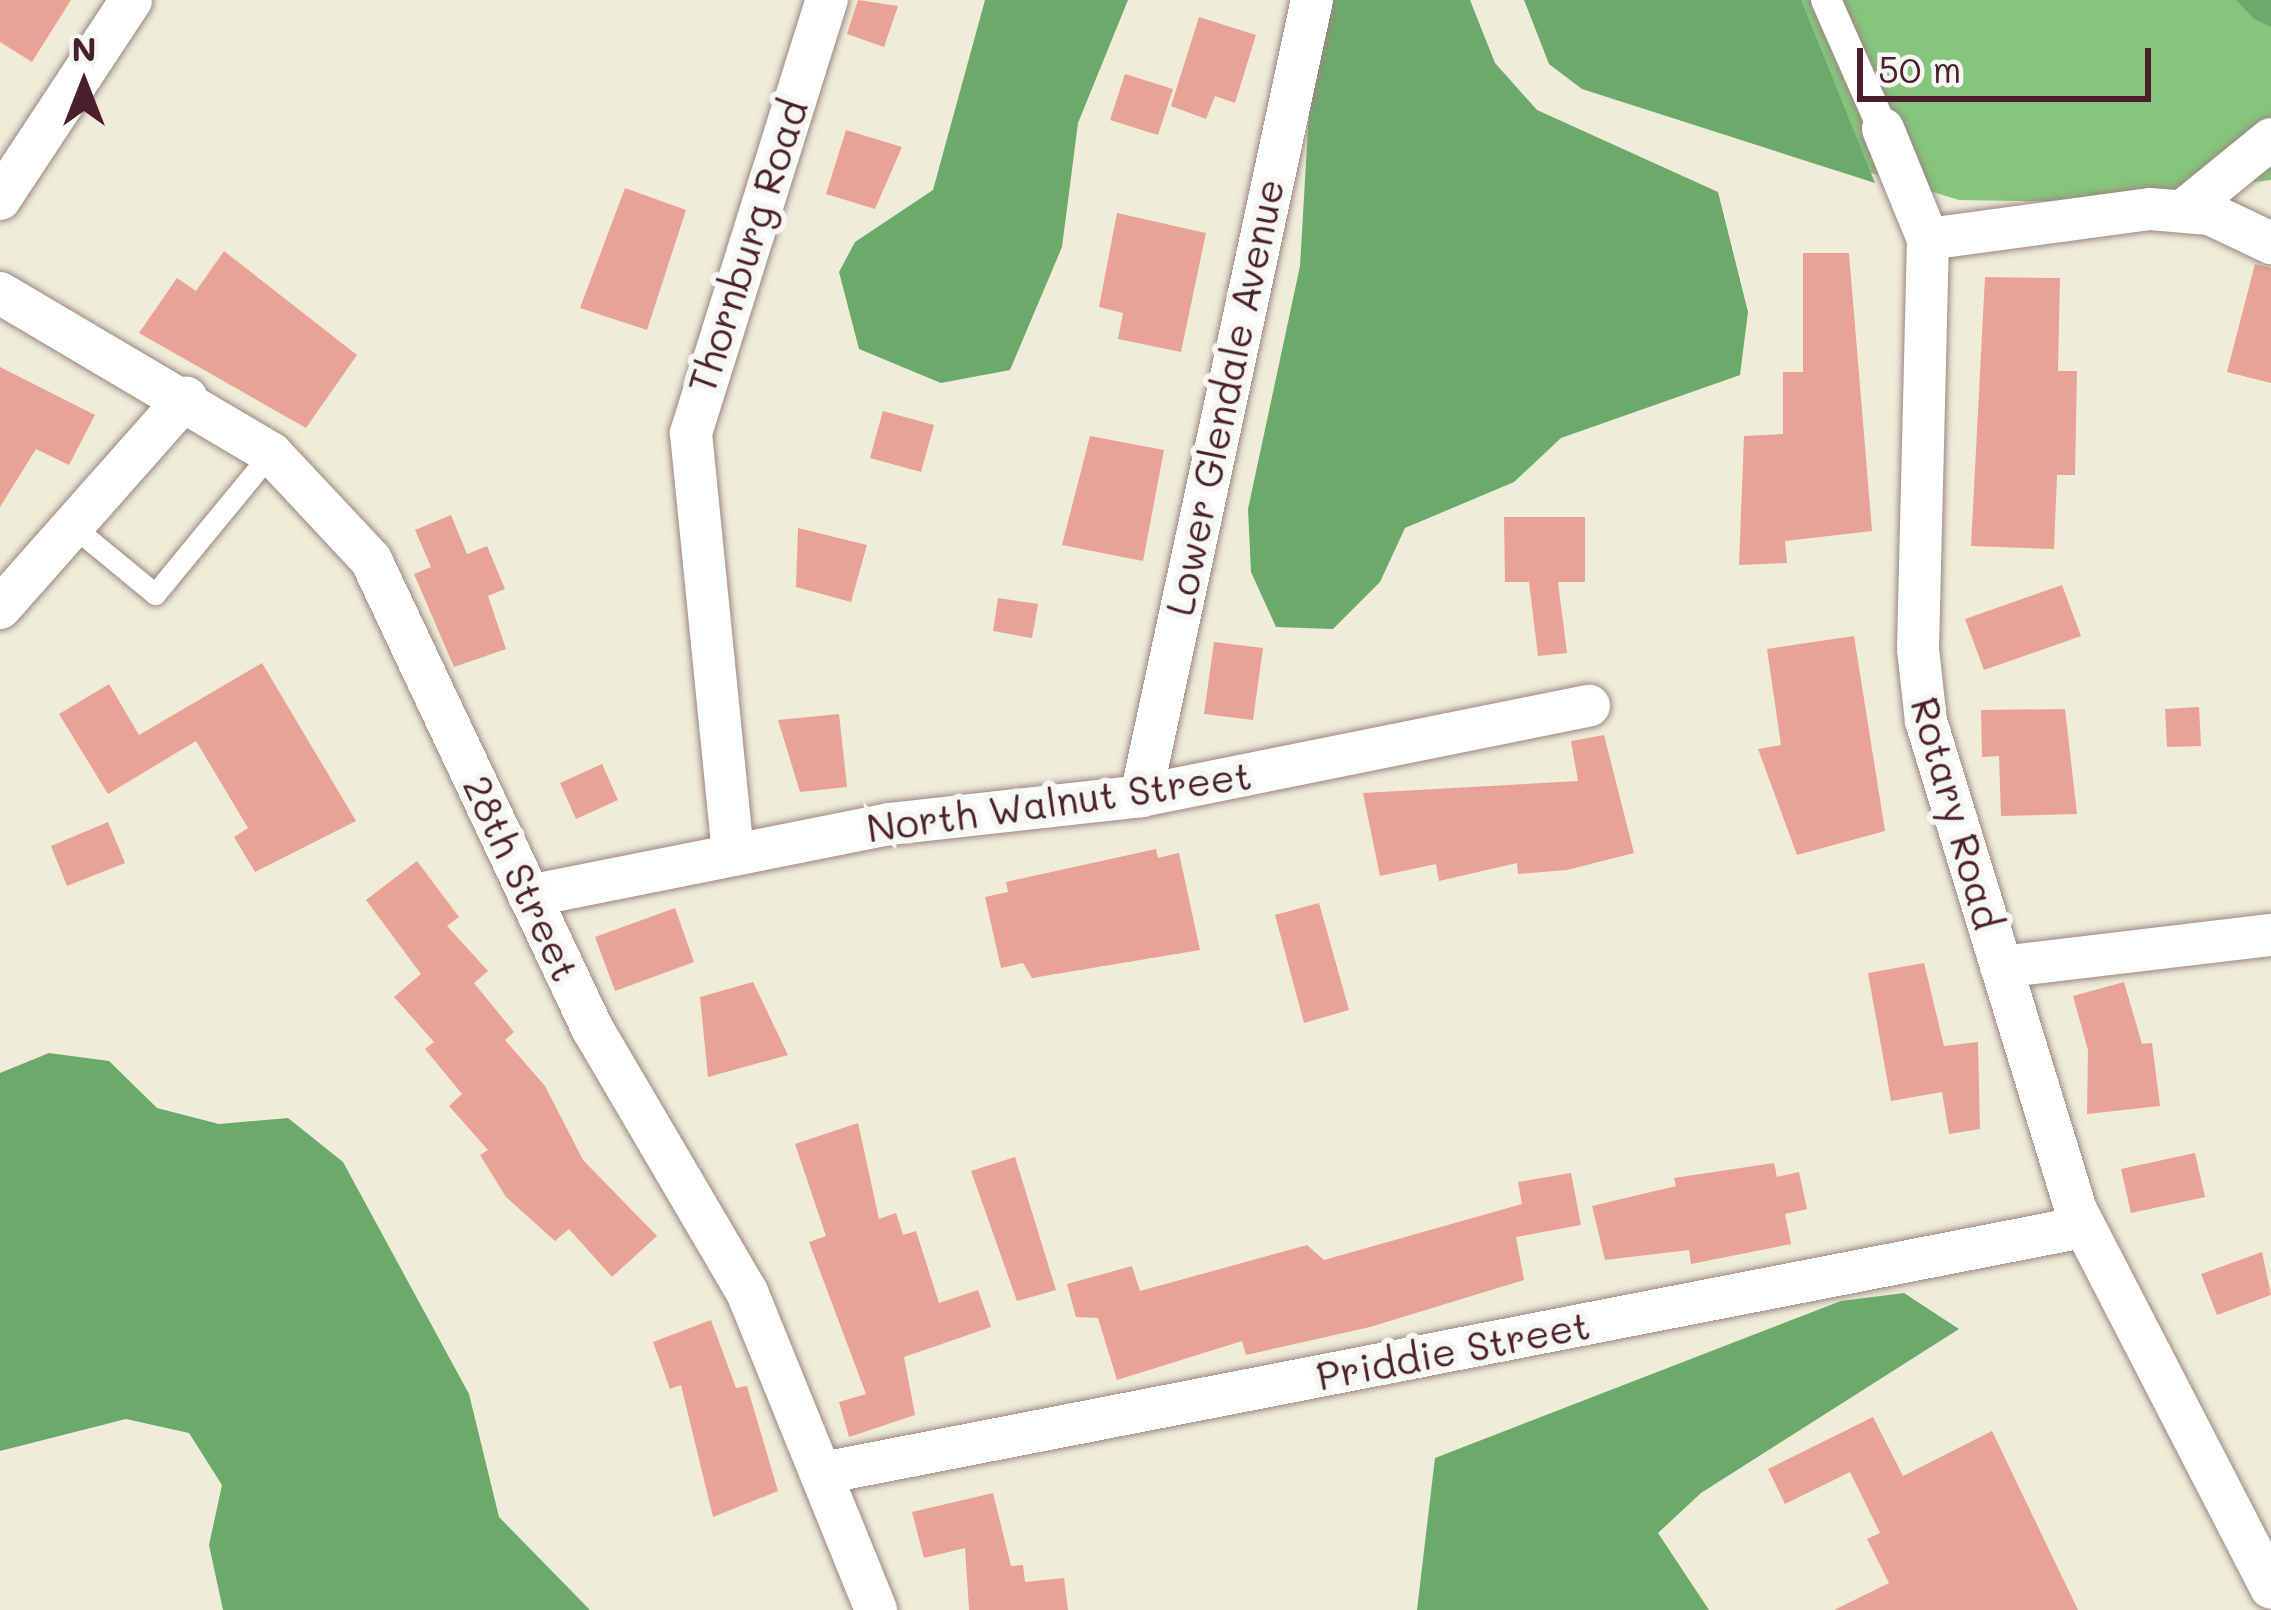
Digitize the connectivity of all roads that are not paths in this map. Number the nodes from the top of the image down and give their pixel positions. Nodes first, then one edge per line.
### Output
1 (131, 0) edge
2 (827, 0) edge
3 (1312, 0) edge
4 (1826, 0) edge
5 (1883, 129) joint
6 (2271, 139) edge
7 (0, 199) edge
8 (2184, 210) junction
9 (1928, 239) junction
10 (2271, 243) edge
11 (0, 293) edge
12 (186, 398) junction
13 (272, 453) junction
14 (75, 528) junction
15 (0, 608) edge
16 (1589, 706) dead end
17 (1141, 796) junction
18 (733, 854) junction
19 (529, 896) junction
20 (2271, 935) edge
21 (2002, 967) junction
22 (2083, 1227) junction
23 (824, 1473) junction
24 (2271, 1588) edge
25 (876, 1610) edge

1 - 7 street
2 - 18 street, Thornburg Road
3 - 17 street, Lower Glendale Avenue
4 - 5 street, Rotary Road
5 - 9 street, Rotary Road
6 - 8 street
8 - 9 street
8 - 10 street
9 - 21 street, Rotary Road
11 - 12 street, 28th Street
12 - 13 street, 28th Street
12 - 14 street
13 - 14 lane
13 - 19 street, 28th Street
14 - 15 street
16 - 17 street, North Walnut Street
17 - 18 street, North Walnut Street
18 - 19 street, North Walnut Street
19 - 23 street, 28th Street
20 - 21 street
21 - 22 street, Rotary Road
22 - 23 street, Priddie Street
22 - 24 street, Rotary Road
23 - 25 street, 28th Street

